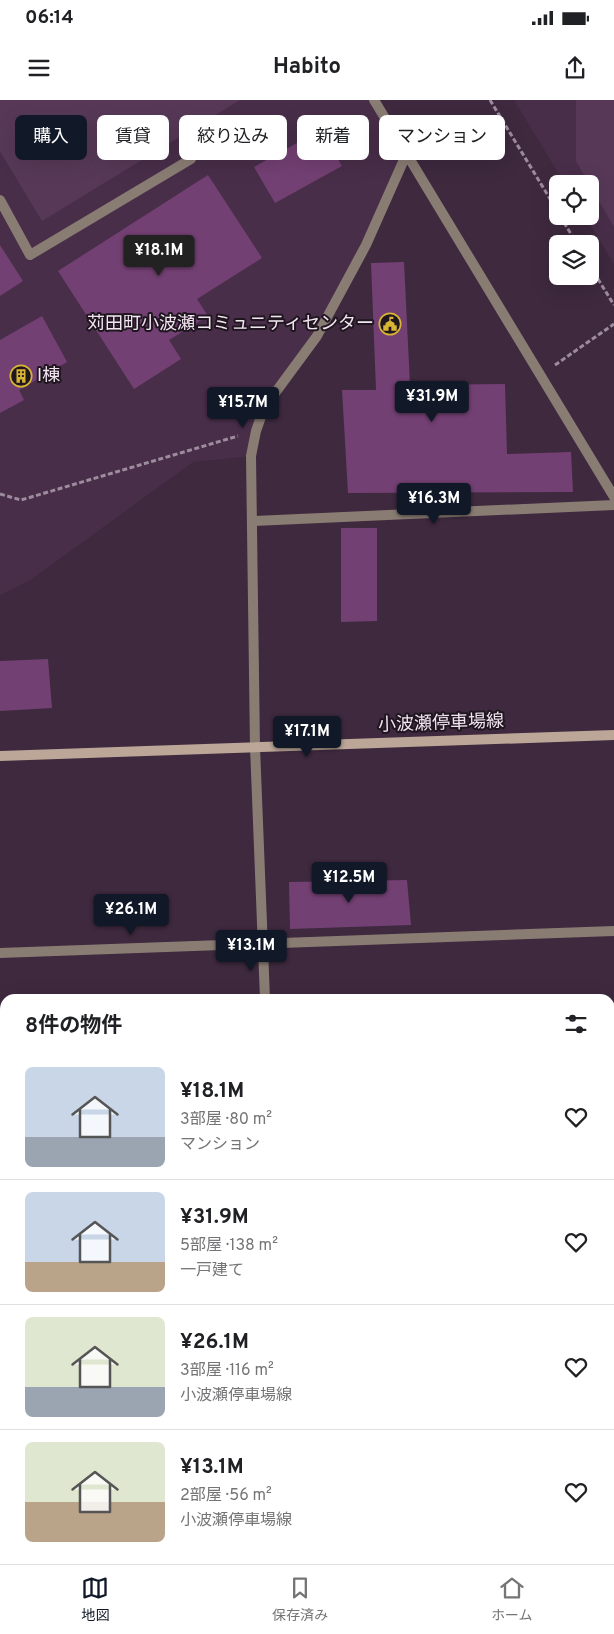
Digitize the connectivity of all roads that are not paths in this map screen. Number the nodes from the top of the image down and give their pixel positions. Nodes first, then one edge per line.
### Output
1 (374, 100) edge
2 (383, 115) edge
3 (189, 160) edge
4 (404, 160) edge
5 (409, 160) edge
6 (0, 200) edge
7 (614, 498) edge
8 (614, 505) edge
9 (252, 520) junction
10 (614, 735) edge
11 (255, 747) junction
12 (0, 756) edge
13 (614, 931) edge
14 (263, 943) junction
15 (0, 953) edge
16 (265, 994) edge

1 - 2 street
3 - 6 street
4 - 9 street
5 - 7 street
8 - 9 street
9 - 11 street
10 - 11 main road, 小波瀬停車場線
11 - 12 main road, 小波瀬停車場線
11 - 14 street
13 - 14 street
14 - 15 street
14 - 16 street

